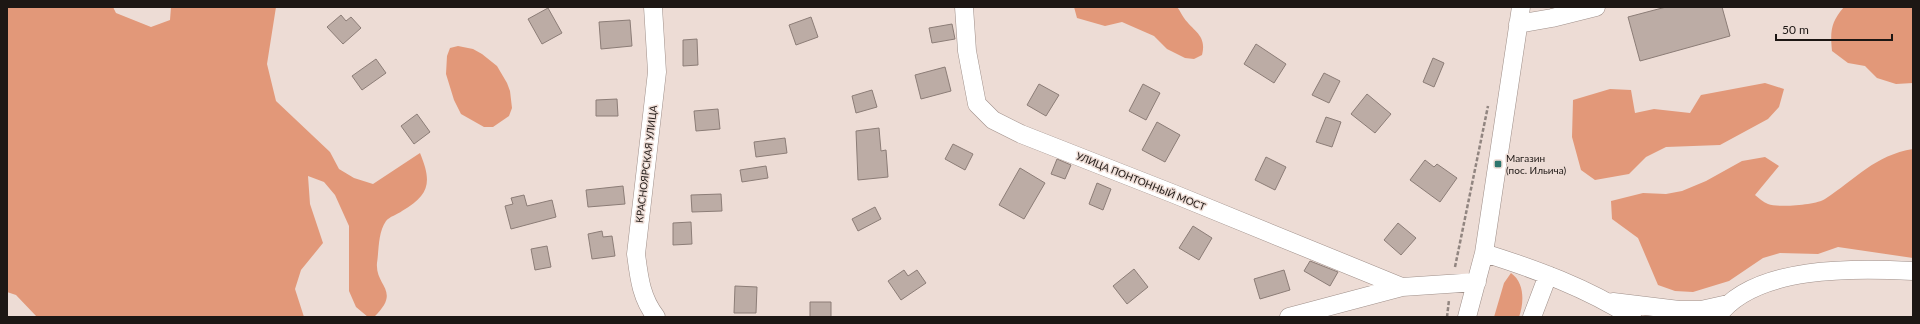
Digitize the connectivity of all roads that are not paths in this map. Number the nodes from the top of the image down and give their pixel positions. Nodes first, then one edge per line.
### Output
1 (653, 7) edge
2 (964, 7) edge
3 (1596, 7) edge
4 (1520, 15) edge
5 (1484, 253) junction
6 (1913, 271) edge
7 (1548, 276) junction
8 (1477, 282) junction
9 (1402, 287) junction
10 (1609, 302) junction
11 (1723, 310) edge
12 (656, 317) edge
13 (1289, 317) edge
14 (1467, 317) edge
15 (1532, 317) edge
16 (1632, 317) edge

1 - 12 street, КРАСНОЯРСКАЯ УЛИЦА
2 - 9 street, УЛИЦА ПОНТОННЫЙ МОСТ
3 - 4 street
4 - 5 street
5 - 7 street
5 - 8 street
6 - 11 street
7 - 10 street
7 - 15 street
8 - 9 street, УЛИЦА ПОНТОННЫЙ МОСТ
8 - 14 street
9 - 13 street, УЛИЦА ПОНТОННЫЙ МОСТ
10 - 11 street
10 - 16 street

